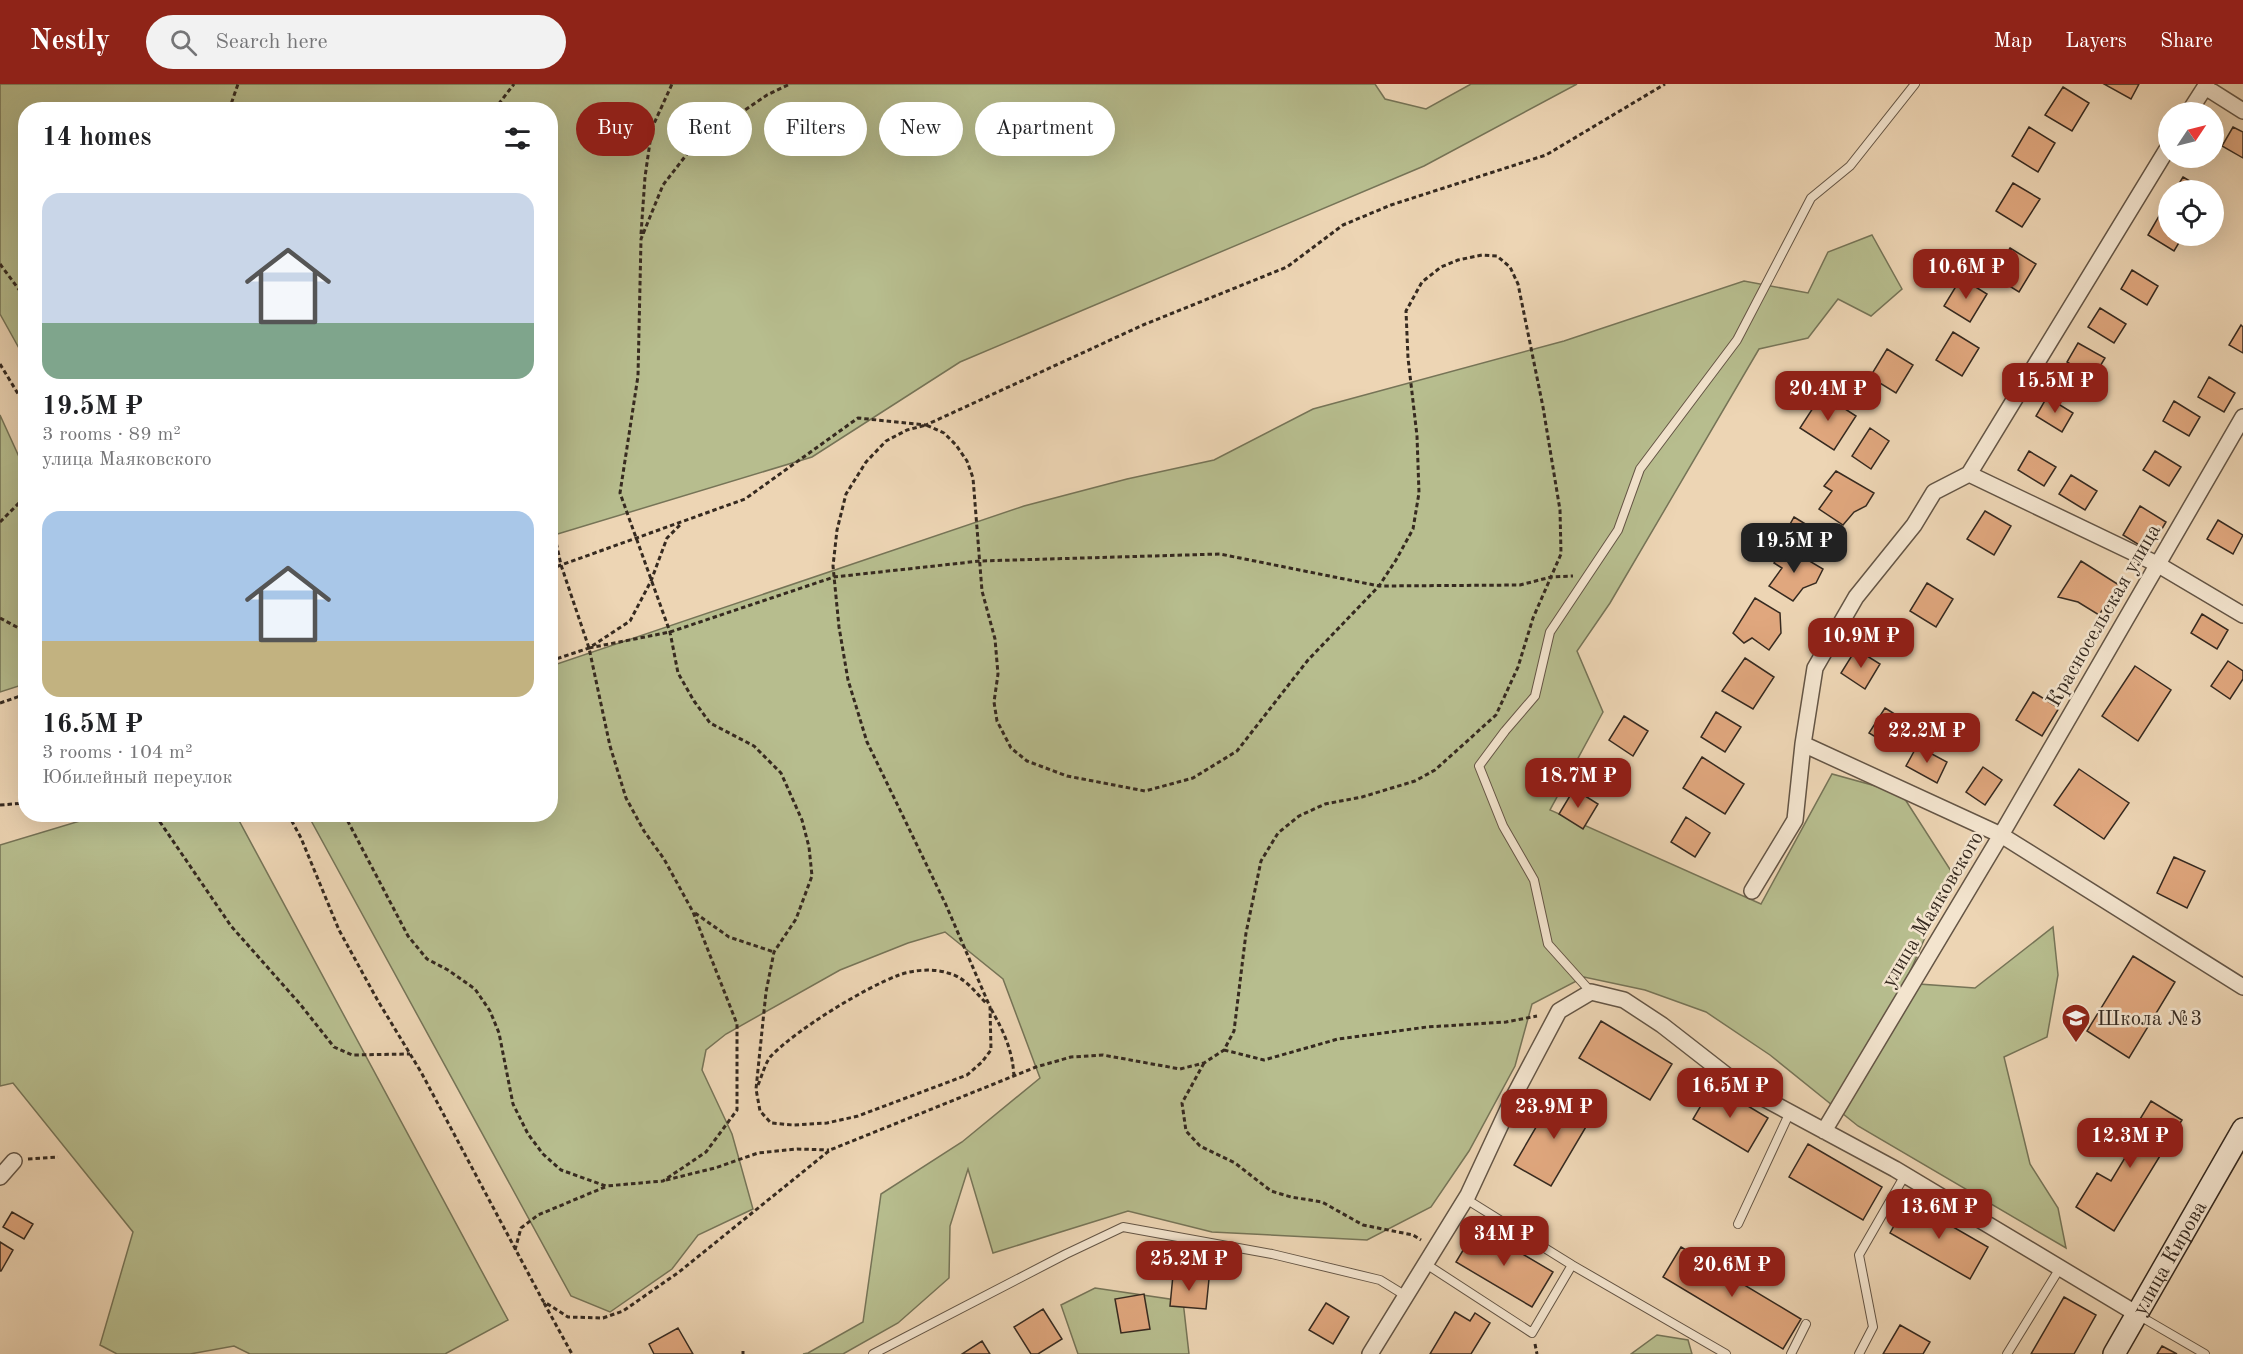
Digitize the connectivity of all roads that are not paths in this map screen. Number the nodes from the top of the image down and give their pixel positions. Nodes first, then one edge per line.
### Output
1 (1915, 84) edge
2 (2206, 86) edge
3 (2196, 102) edge
4 (2243, 111) edge
5 (2158, 164) edge
6 (2243, 417) edge
7 (1969, 474) junction
8 (2157, 564) junction
9 (2243, 615) edge
10 (1803, 744) junction
11 (2001, 835) junction
12 (1752, 891) dead end
13 (2243, 987) edge
14 (1591, 992) junction
15 (1790, 1112) junction
16 (2243, 1129) edge
17 (1824, 1131) junction
18 (14, 1161) dead end
19 (1905, 1175) junction
20 (0, 1177) edge
21 (1466, 1199) junction
22 (1738, 1224) dead end
23 (1426, 1264) junction
24 (1572, 1265) junction
25 (2060, 1268) junction
26 (1406, 1296) junction
27 (2137, 1314) junction
28 (1806, 1324) dead end
29 (873, 1354) edge
30 (1370, 1354) edge
31 (1726, 1354) edge
32 (1791, 1354) edge
33 (1859, 1354) edge
34 (2007, 1354) edge
35 (2114, 1354) edge
36 (2205, 1354) edge

1 - 14 lane
2 - 3 street
2 - 4 street
5 - 7 street
6 - 8 street, Красносельская улица
7 - 8 street
7 - 10 street
8 - 9 street
8 - 11 street, Красносельская улица
10 - 11 street, улица Маяковского
10 - 12 street
11 - 13 street
11 - 17 street, улица Маяковского
14 - 15 street
14 - 21 street
15 - 17 street
15 - 22 lane
16 - 27 street, улица Кирова
17 - 19 street
18 - 20 street
19 - 25 street
19 - 33 lane
21 - 23 street
21 - 24 lane
23 - 24 lane
23 - 26 street
24 - 31 lane
25 - 27 street
25 - 34 lane
26 - 29 lane
26 - 30 street
27 - 35 street, улица Кирова
27 - 36 lane
28 - 32 lane

